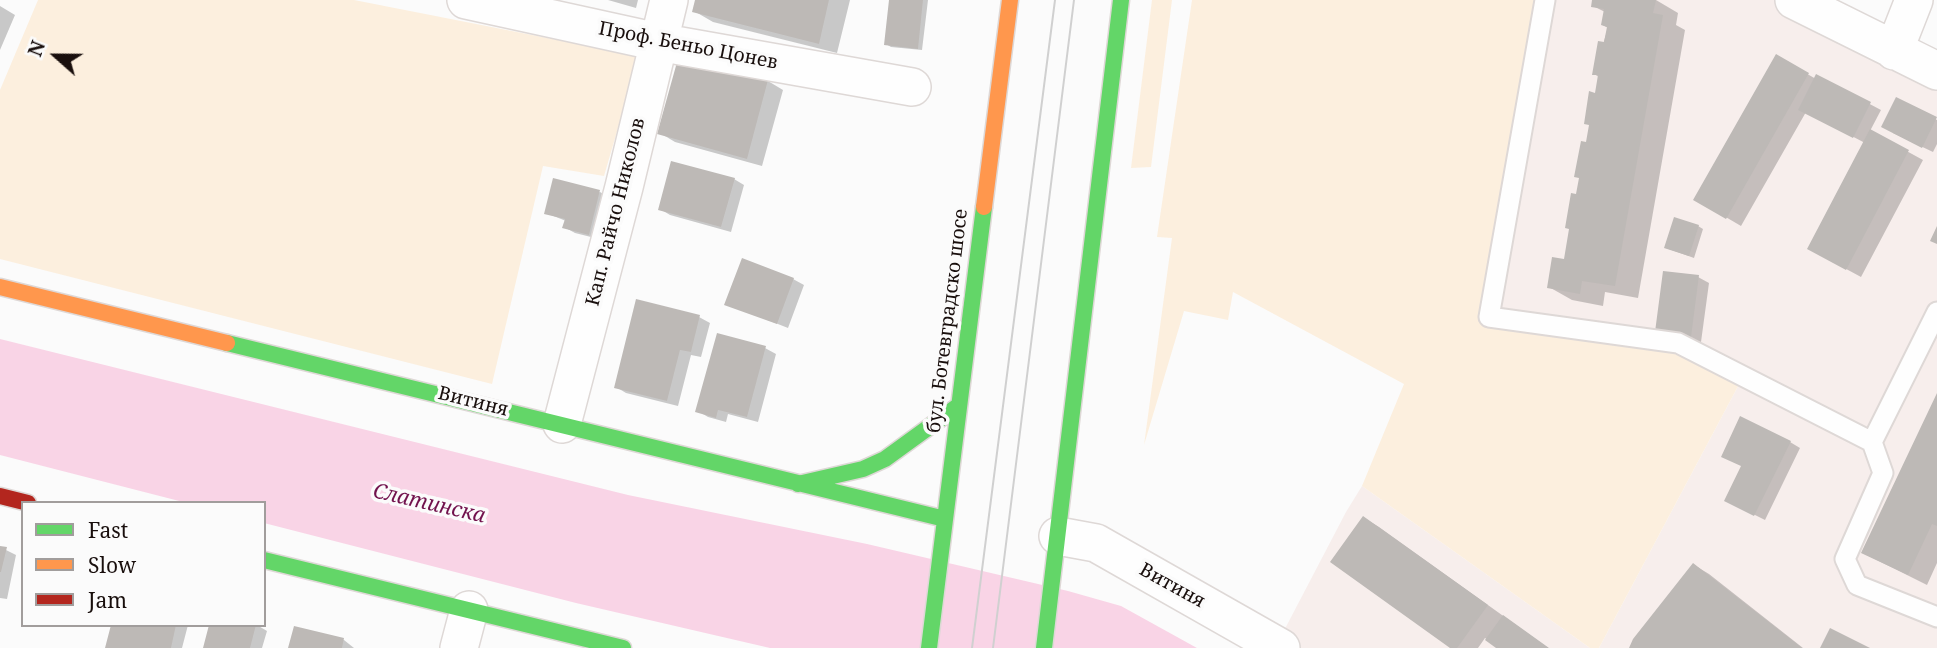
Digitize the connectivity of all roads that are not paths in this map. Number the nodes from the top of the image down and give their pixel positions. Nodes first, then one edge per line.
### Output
1 (466, 0) edge
2 (669, 0) edge
3 (1010, 0) edge
4 (1121, 0) edge
5 (1545, 0) edge
6 (1794, 0) edge
7 (1914, 0) edge
8 (657, 42) junction
9 (1894, 51) junction
10 (1937, 71) edge
11 (912, 87) dead end
12 (0, 287) edge
13 (1937, 312) edge
14 (958, 406) junction
15 (562, 424) junction
16 (1872, 442) junction
17 (798, 484) junction
18 (0, 496) edge
19 (21, 501) edge
20 (945, 520) junction
21 (1058, 536) junction
22 (266, 560) edge
23 (468, 610) junction
24 (1937, 617) edge
25 (459, 648) edge
26 (622, 648) edge
27 (929, 648) edge
28 (1044, 648) edge
29 (1281, 648) edge

1 - 8 street, Проф. Беньо Цонев
2 - 8 street, Кап. Райчо Николов
3 - 14 main road, бул. Ботевградско шосе
4 - 21 main road
5 - 16 lane
6 - 9 street
7 - 9 street
8 - 11 street, Проф. Беньо Цонев
8 - 15 street, Кап. Райчо Николов
9 - 10 street
12 - 15 main road, Витиня
13 - 16 lane
14 - 17 main road
14 - 20 main road, бул. Ботевградско шосе
15 - 17 main road, Витиня
16 - 24 lane
17 - 20 main road, Витиня
18 - 19 main road
20 - 27 main road, бул. Ботевградско шосе
21 - 28 main road
21 - 29 street, Витиня
22 - 23 main road
23 - 25 street
23 - 26 main road

